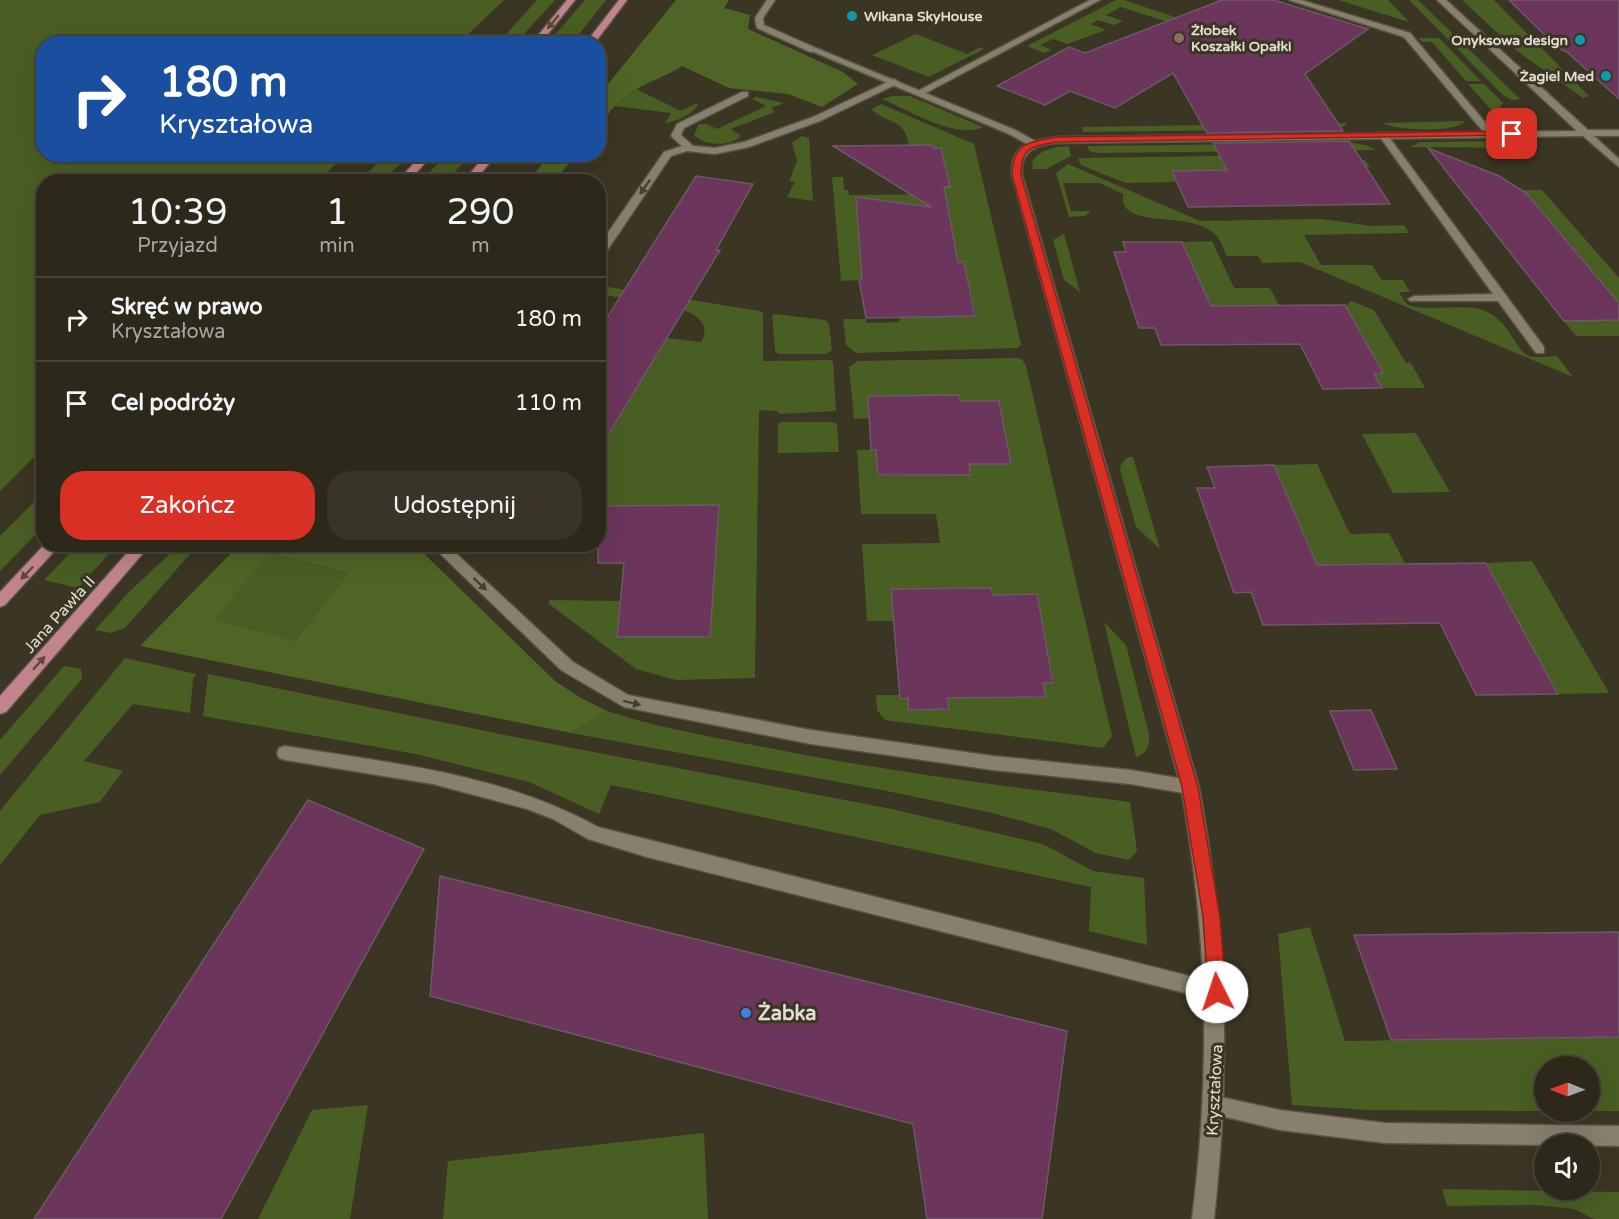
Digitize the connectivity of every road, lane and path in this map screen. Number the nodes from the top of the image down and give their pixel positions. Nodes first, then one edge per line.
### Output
1 (571, 0) edge
2 (623, 0) edge
3 (771, 0) edge
4 (1096, 0) edge
5 (1293, 0) edge
6 (1441, 0) edge
7 (542, 36) edge
8 (595, 36) edge
9 (894, 82) junction
10 (919, 93) junction
11 (745, 94) dead end
12 (1586, 133) junction
13 (1619, 133) edge
14 (1490, 134) junction
15 (1383, 135) junction
16 (1034, 144) junction
17 (685, 148) junction
18 (421, 162) edge
19 (485, 162) edge
20 (1619, 164) edge
21 (409, 174) edge
22 (475, 174) edge
23 (606, 244) edge
24 (1502, 297) junction
25 (1413, 299) dead end
26 (1540, 350) dead end
27 (46, 552) edge
28 (137, 552) edge
29 (446, 552) edge
30 (0, 601) edge
31 (0, 707) edge
32 (285, 753) dead end
33 (1190, 787) junction
34 (1217, 992) junction
35 (1216, 1106) junction
36 (1619, 1136) edge
37 (1203, 1219) edge

1 -> 7 main road
2 - 8 main road
3 - 9 street
4 - 10 street
5 - 14 street
6 - 12 street
9 - 10 street
9 - 17 street
10 - 16 street
11 - 17 street
12 - 13 street
12 - 14 street
12 - 20 street
14 - 15 street
15 - 16 street
15 - 24 street
16 - 33 street, Kryształowa
17 -> 23 street
18 - 21 main road
19 - 22 main road
24 - 25 street
24 - 26 street
27 -> 30 main road
31 -> 28 main road, Jana Pawła II
29 -> 33 street
32 - 34 street
33 - 34 street, Kryształowa
34 - 35 street, Kryształowa
35 - 36 street
35 - 37 street, Kryształowa

